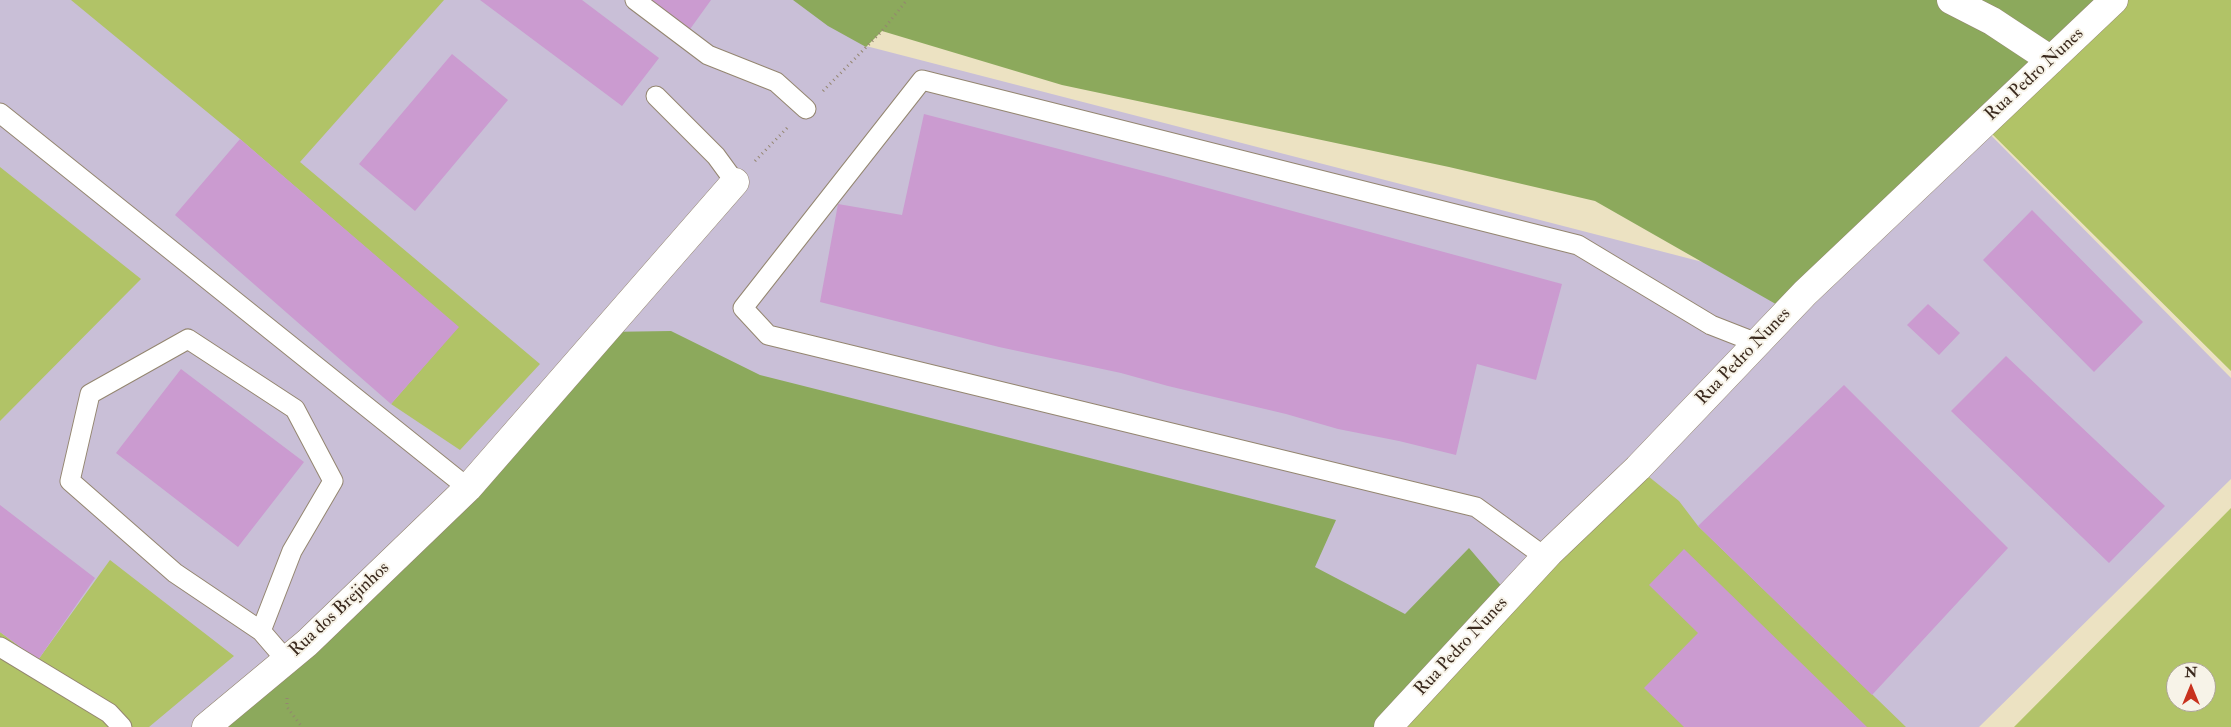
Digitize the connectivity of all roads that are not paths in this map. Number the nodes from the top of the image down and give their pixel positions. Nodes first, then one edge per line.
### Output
1 (635, 0) edge
2 (1951, 0) edge
3 (2114, 0) edge
4 (2051, 60) junction
5 (656, 96) dead end
6 (806, 110) dead end
7 (0, 113) edge
8 (735, 182) joint
9 (1756, 343) junction
10 (468, 488) junction
11 (1545, 557) junction
12 (261, 631) junction
13 (0, 647) edge
14 (286, 660) junction
15 (122, 727) edge
16 (206, 727) edge
17 (1388, 727) edge

1 - 6 lane
2 - 4 street
3 - 4 street, Rua Pedro Nunes
4 - 9 street, Rua Pedro Nunes
5 - 8 lane
7 - 10 lane
8 - 10 street, Rua dos Brejinhos
9 - 11 street, Rua Pedro Nunes
9 - 11 lane
10 - 14 street, Rua dos Brejinhos
11 - 17 street, Rua Pedro Nunes
12 - 12 lane
12 - 14 lane
13 - 15 lane
14 - 16 street, Rua dos Brejinhos

